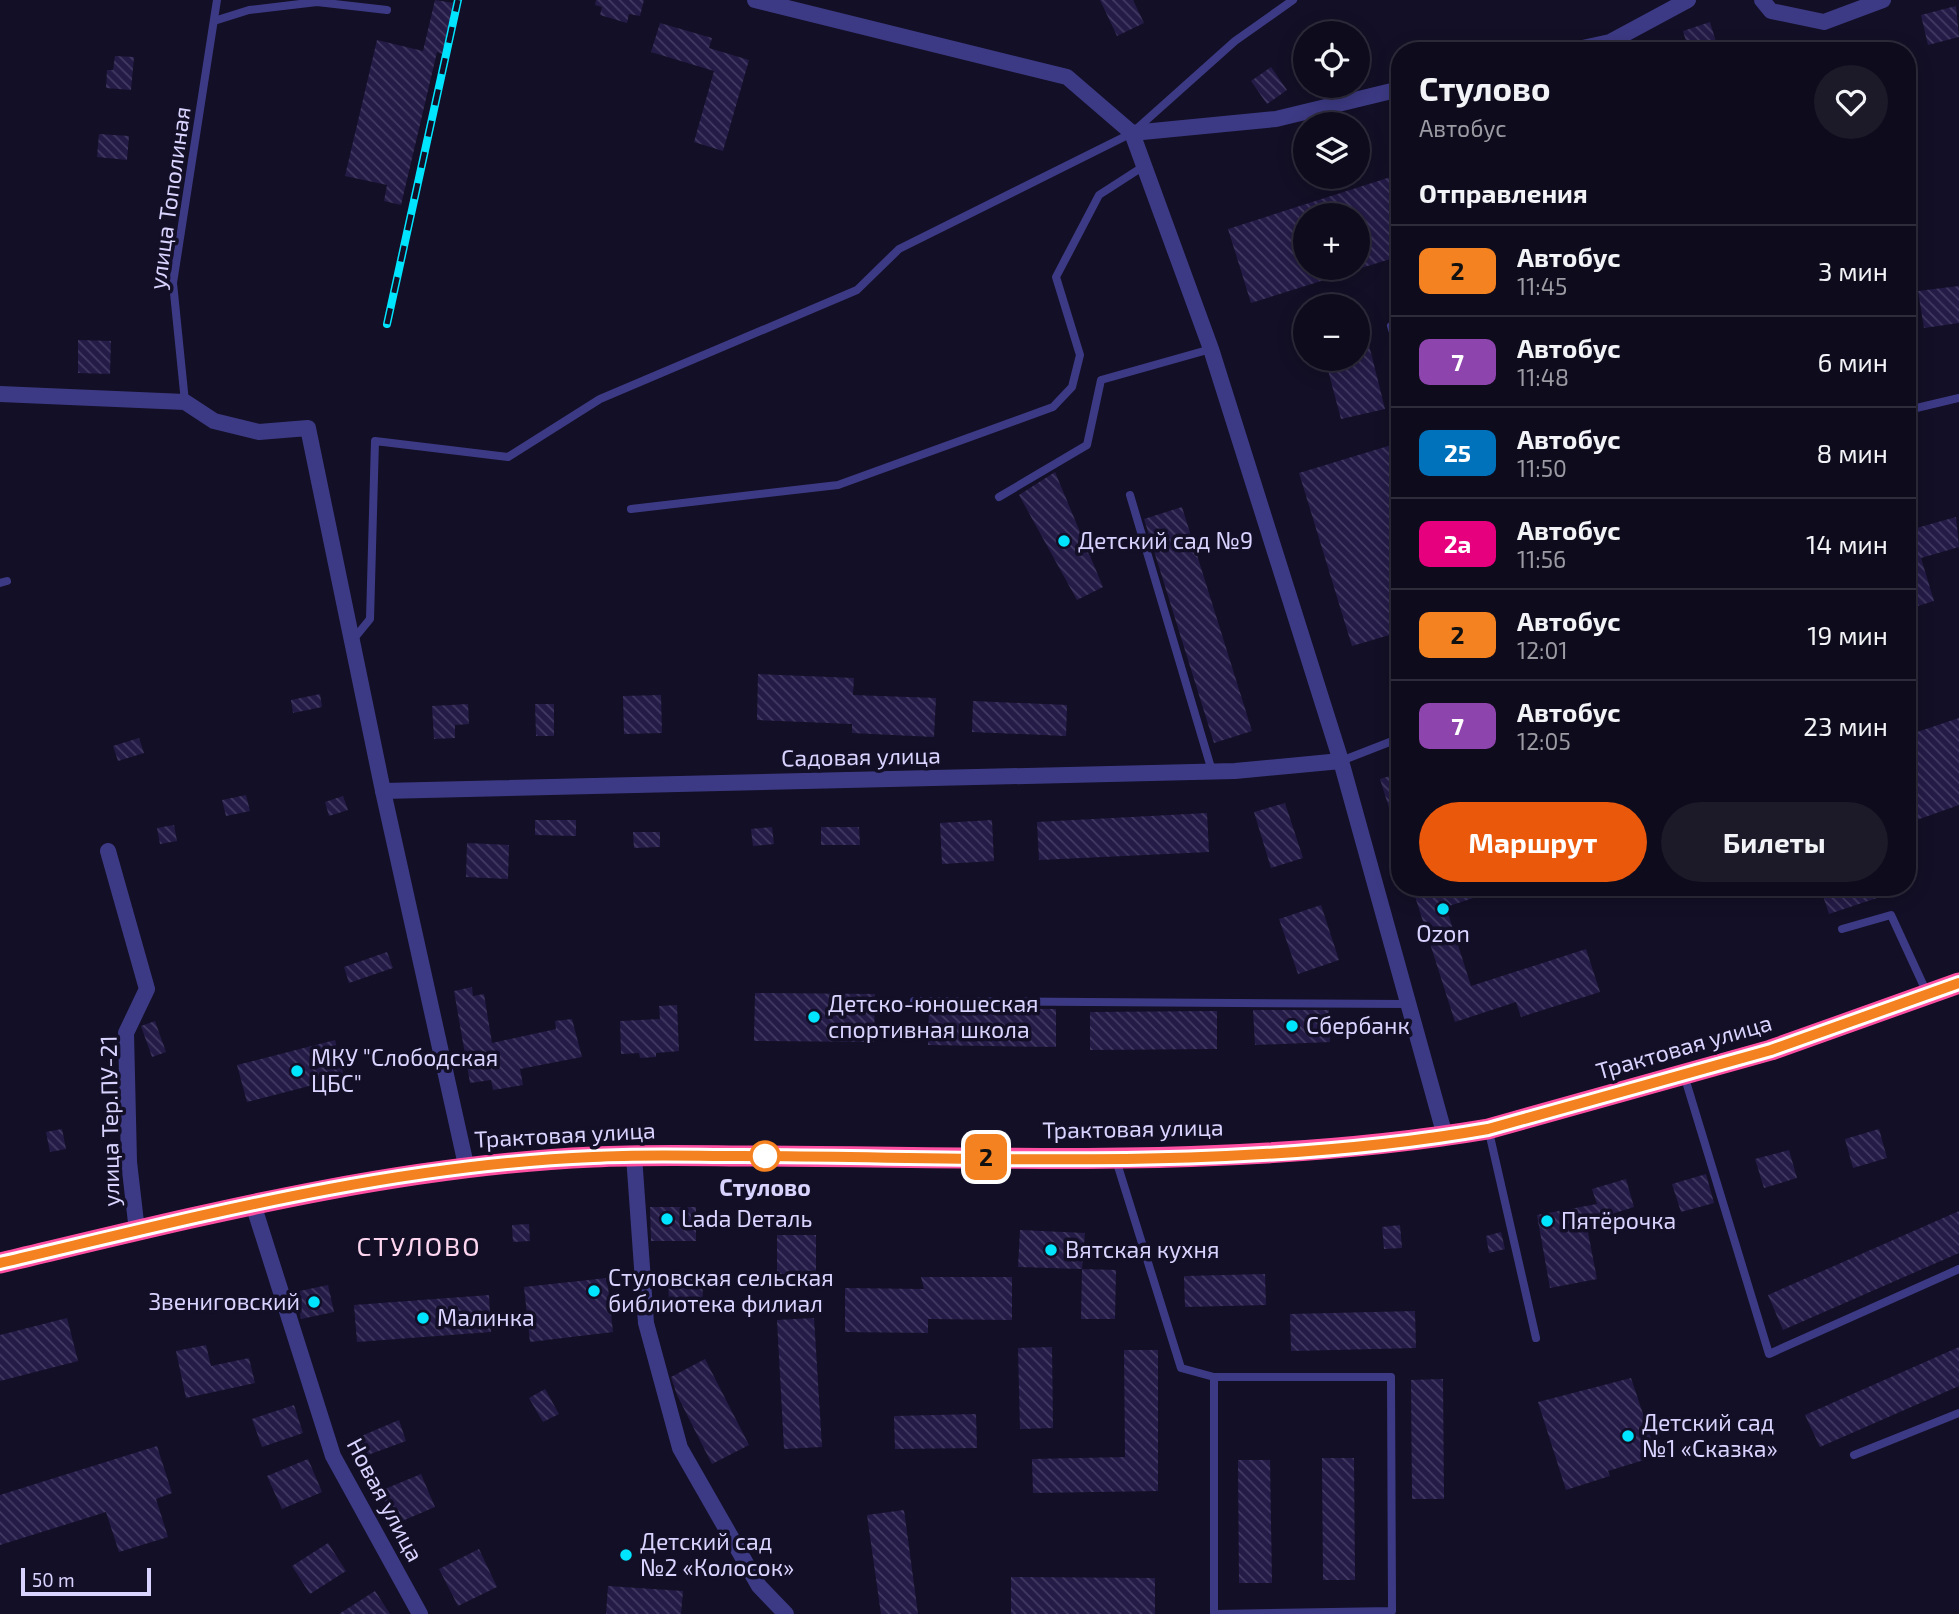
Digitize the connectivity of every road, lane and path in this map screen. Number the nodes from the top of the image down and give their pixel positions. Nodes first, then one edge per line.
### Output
1 (217, 0) edge
2 (755, 0) edge
3 (1293, 0) edge
4 (1688, 0) edge
5 (1762, 0) edge
6 (1883, 0) edge
7 (387, 10) dead end
8 (214, 21) junction
9 (1610, 42) edge
10 (1391, 91) edge
11 (1132, 133) junction
12 (1144, 166) junction
13 (1211, 349) junction
14 (0, 394) edge
15 (1959, 398) edge
16 (185, 402) junction
17 (1916, 408) edge
18 (1130, 495) dead end
19 (999, 497) dead end
20 (631, 509) dead end
21 (352, 641) junction
22 (1391, 742) edge
23 (1341, 761) junction
24 (1212, 771) junction
25 (383, 791) junction
26 (108, 851) dead end
27 (1842, 929) dead end
28 (1959, 983) edge
29 (1928, 994) junction
30 (914, 1001) dead end
31 (1409, 1004) junction
32 (1684, 1075) junction
33 (1488, 1129) junction
34 (1445, 1136) junction
35 (634, 1156) junction
36 (1115, 1157) junction
37 (466, 1165) junction
38 (253, 1204) junction
39 (137, 1231) junction
40 (0, 1263) edge
41 (1959, 1269) edge
42 (1536, 1338) dead end
43 (1214, 1377) junction
44 (1959, 1413) edge
45 (1854, 1455) dead end
46 (420, 1614) edge
47 (786, 1614) edge
48 (1215, 1614) edge

1 - 8 lane, улица Тополиная
2 - 11 street
3 - 11 lane
4 - 9 street
5 - 6 street
7 - 8 lane
8 - 16 lane, улица Тополиная
10 - 11 street
11 - 12 street
11 - 21 lane
12 - 13 street
12 - 20 lane
13 - 19 lane
13 - 23 street
14 - 16 street
15 - 17 lane
16 - 21 street
18 - 24 lane
21 - 25 street
22 - 23 lane
23 - 24 street, Садовая улица
23 - 31 street
24 - 25 street, Садовая улица
25 - 37 street
26 - 39 street, улица Тер.ПУ-21
27 - 29 lane
28 - 29 highway, Трактовая улица
29 - 32 highway, Трактовая улица
30 - 31 lane
31 - 34 street
32 - 33 highway, Трактовая улица
32 - 41 lane
33 - 34 highway, Трактовая улица
33 - 42 lane
34 - 36 highway, Трактовая улица
35 - 36 highway, Трактовая улица
35 - 37 highway, Трактовая улица
35 - 47 street
36 - 43 lane
37 - 38 highway, Трактовая улица
38 - 39 highway, Трактовая улица
38 - 46 street, Новая улица
39 - 40 highway, Трактовая улица
43 - 48 lane
43 - 48 lane
44 - 45 lane

